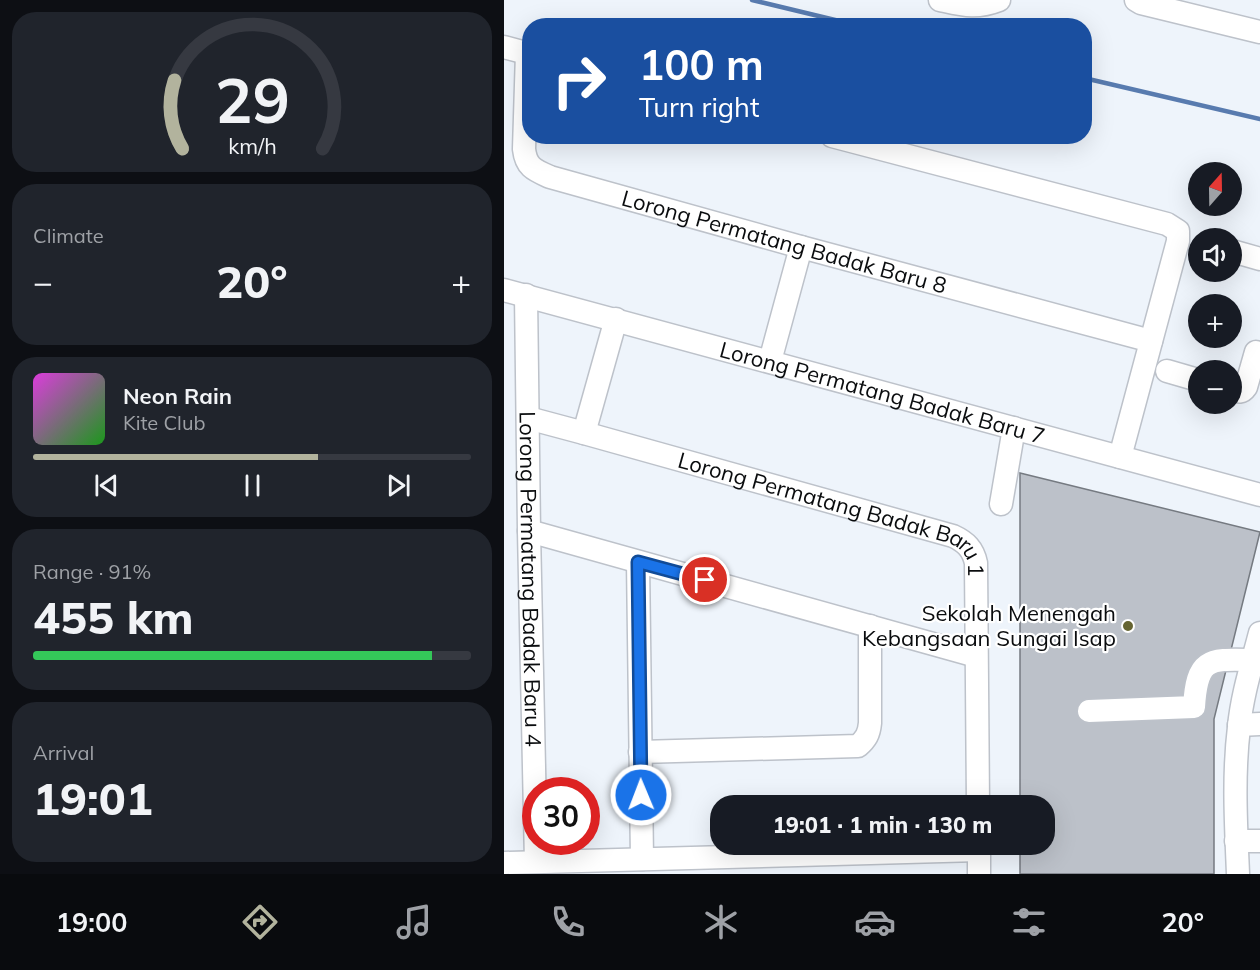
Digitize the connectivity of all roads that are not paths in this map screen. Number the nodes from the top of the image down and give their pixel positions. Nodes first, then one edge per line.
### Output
1 (940, 0) edge
2 (999, 0) edge
3 (1136, 0) edge
4 (1260, 32) edge
5 (504, 47) edge
6 (522, 52) edge
7 (524, 144) edge
8 (862, 144) edge
9 (801, 247) junction
10 (1242, 254) edge
11 (1260, 259) edge
12 (504, 290) edge
13 (526, 295) junction
14 (616, 319) junction
15 (1151, 341) junction
16 (1259, 348) edge
17 (770, 361) junction
18 (1167, 371) dead end
19 (1188, 377) edge
20 (1242, 391) edge
21 (528, 418) junction
22 (1014, 428) junction
23 (584, 433) junction
24 (1120, 457) junction
25 (1260, 495) edge
26 (1001, 504) dead end
27 (529, 531) junction
28 (638, 562) junction
29 (870, 626) junction
30 (1260, 633) edge
31 (976, 656) junction
32 (1253, 660) junction
33 (1089, 711) dead end
34 (1250, 724) edge
35 (640, 752) junction
36 (978, 795) edge
37 (1236, 841) junction
38 (1260, 841) edge
39 (772, 855) edge
40 (979, 855) edge
41 (642, 860) junction
42 (536, 862) junction
43 (504, 863) edge
44 (979, 874) edge
45 (1238, 874) edge

1 - 2 street
3 - 4 street
5 - 6 street
7 - 9 street, Lorong Permatang Badak Baru 8
8 - 15 street
9 - 15 street, Lorong Permatang Badak Baru 8
9 - 17 street
10 - 11 street
12 - 13 street, Lorong Permatang Badak Baru 7
13 - 14 street, Lorong Permatang Badak Baru 7
13 - 21 street, Lorong Permatang Badak Baru 4
14 - 17 street, Lorong Permatang Badak Baru 7
14 - 23 street
15 - 24 street
16 - 20 street
17 - 22 street, Lorong Permatang Badak Baru 7
18 - 19 street
21 - 23 street, Lorong Permatang Badak Baru 1
21 - 27 street, Lorong Permatang Badak Baru 4
22 - 24 street, Lorong Permatang Badak Baru 7
22 - 26 street
23 - 31 street, Lorong Permatang Badak Baru 1
24 - 25 street, Lorong Permatang Badak Baru 7
27 - 28 street
27 - 42 street, Lorong Permatang Badak Baru 4
28 - 29 street
28 - 35 street
29 - 31 street
29 - 35 street
30 - 32 street
31 - 36 street, Lorong Permatang Badak Baru 1
32 - 33 street
32 - 34 street
34 - 37 street
35 - 41 street
37 - 38 street
37 - 45 street
39 - 41 street
40 - 44 street
41 - 42 street
42 - 43 street

